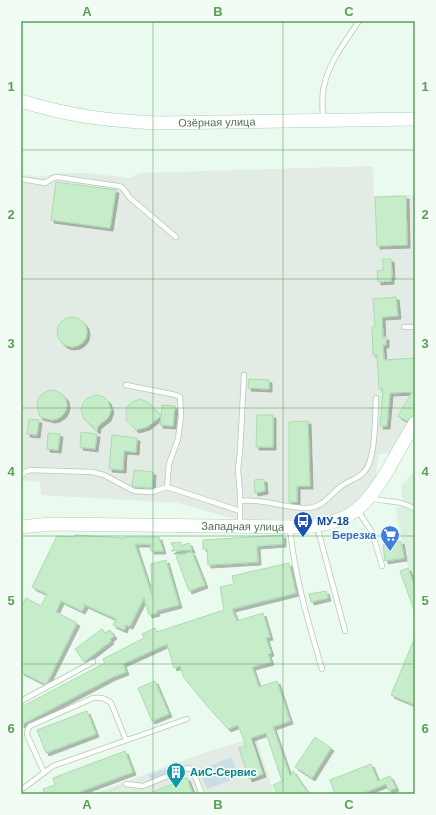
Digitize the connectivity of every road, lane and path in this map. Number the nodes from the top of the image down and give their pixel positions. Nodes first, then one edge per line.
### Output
1 (358, 21) edge
2 (21, 101) edge
3 (415, 119) edge
4 (323, 120) junction
5 (21, 179) edge
6 (176, 237) dead end
7 (404, 327) dead end
8 (415, 327) edge
9 (244, 375) dead end
10 (126, 385) dead end
11 (376, 398) dead end
12 (415, 423) edge
13 (21, 477) edge
14 (167, 487) junction
15 (369, 498) junction
16 (240, 501) junction
17 (358, 509) junction
18 (415, 509) edge
19 (240, 510) junction
20 (317, 526) junction
21 (21, 527) edge
22 (240, 527) junction
23 (290, 527) junction
24 (382, 566) dead end
25 (345, 631) dead end
26 (93, 662) dead end
27 (322, 669) dead end
28 (21, 701) edge
29 (187, 719) dead end
30 (126, 740) junction
31 (44, 772) junction
32 (126, 784) dead end
33 (21, 790) edge
34 (103, 794) edge
35 (120, 794) edge
36 (202, 794) edge

1 - 4 lane
2 - 4 street, Озёрная улица
3 - 4 street, Озёрная улица
5 - 6 lane
7 - 8 lane
9 - 16 lane
10 - 14 lane
11 - 16 lane
12 - 15 street, Западная улица
13 - 14 lane
14 - 19 lane
15 - 17 street, Западная улица
15 - 18 lane
16 - 19 lane
17 - 20 street, Западная улица
17 - 24 lane
19 - 22 lane
20 - 23 street, Западная улица
20 - 25 lane
21 - 22 street, Западная улица
22 - 23 street, Западная улица
23 - 27 lane
26 - 28 lane
29 - 30 lane
30 - 31 lane
30 - 31 lane
31 - 33 lane
32 - 36 lane
34 - 35 path

